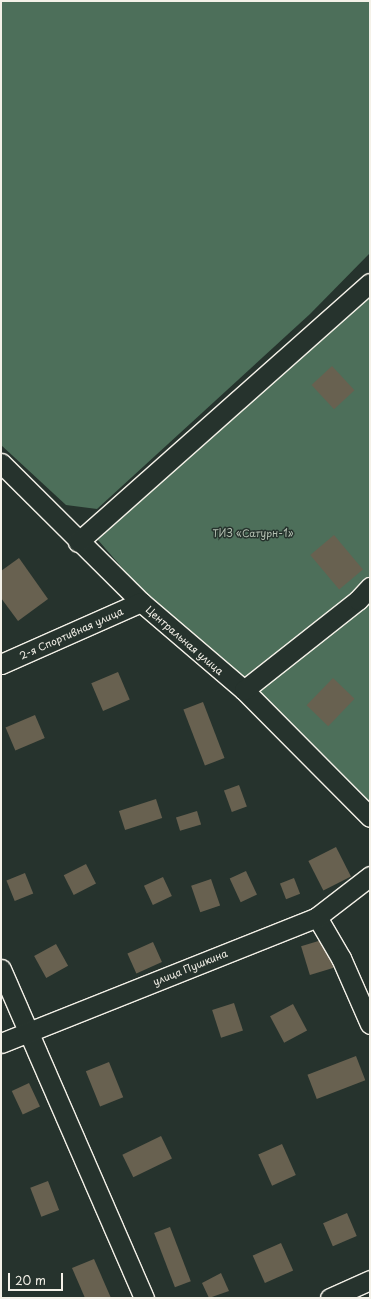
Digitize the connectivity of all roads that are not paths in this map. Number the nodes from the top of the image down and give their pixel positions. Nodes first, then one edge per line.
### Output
1 (370, 283) edge
2 (1, 463) edge
3 (78, 542) junction
4 (370, 587) edge
5 (141, 602) junction
6 (1, 664) edge
7 (244, 690) junction
8 (370, 817) edge
9 (370, 876) edge
10 (317, 916) junction
11 (1, 969) edge
12 (370, 1024) edge
13 (29, 1031) junction
14 (1, 1043) edge
15 (370, 1280) edge
16 (144, 1298) edge
17 (330, 1298) edge

1 - 3 street
2 - 3 street, Центральная улица
3 - 5 street, Центральная улица
4 - 7 street
5 - 6 street, 2-я Спортивная улица
5 - 7 street, Центральная улица
7 - 8 street, Центральная улица
9 - 10 street, улица Пушкина
10 - 12 street
10 - 13 street, улица Пушкина
11 - 13 street
13 - 14 street, улица Пушкина
13 - 16 street
15 - 17 street

